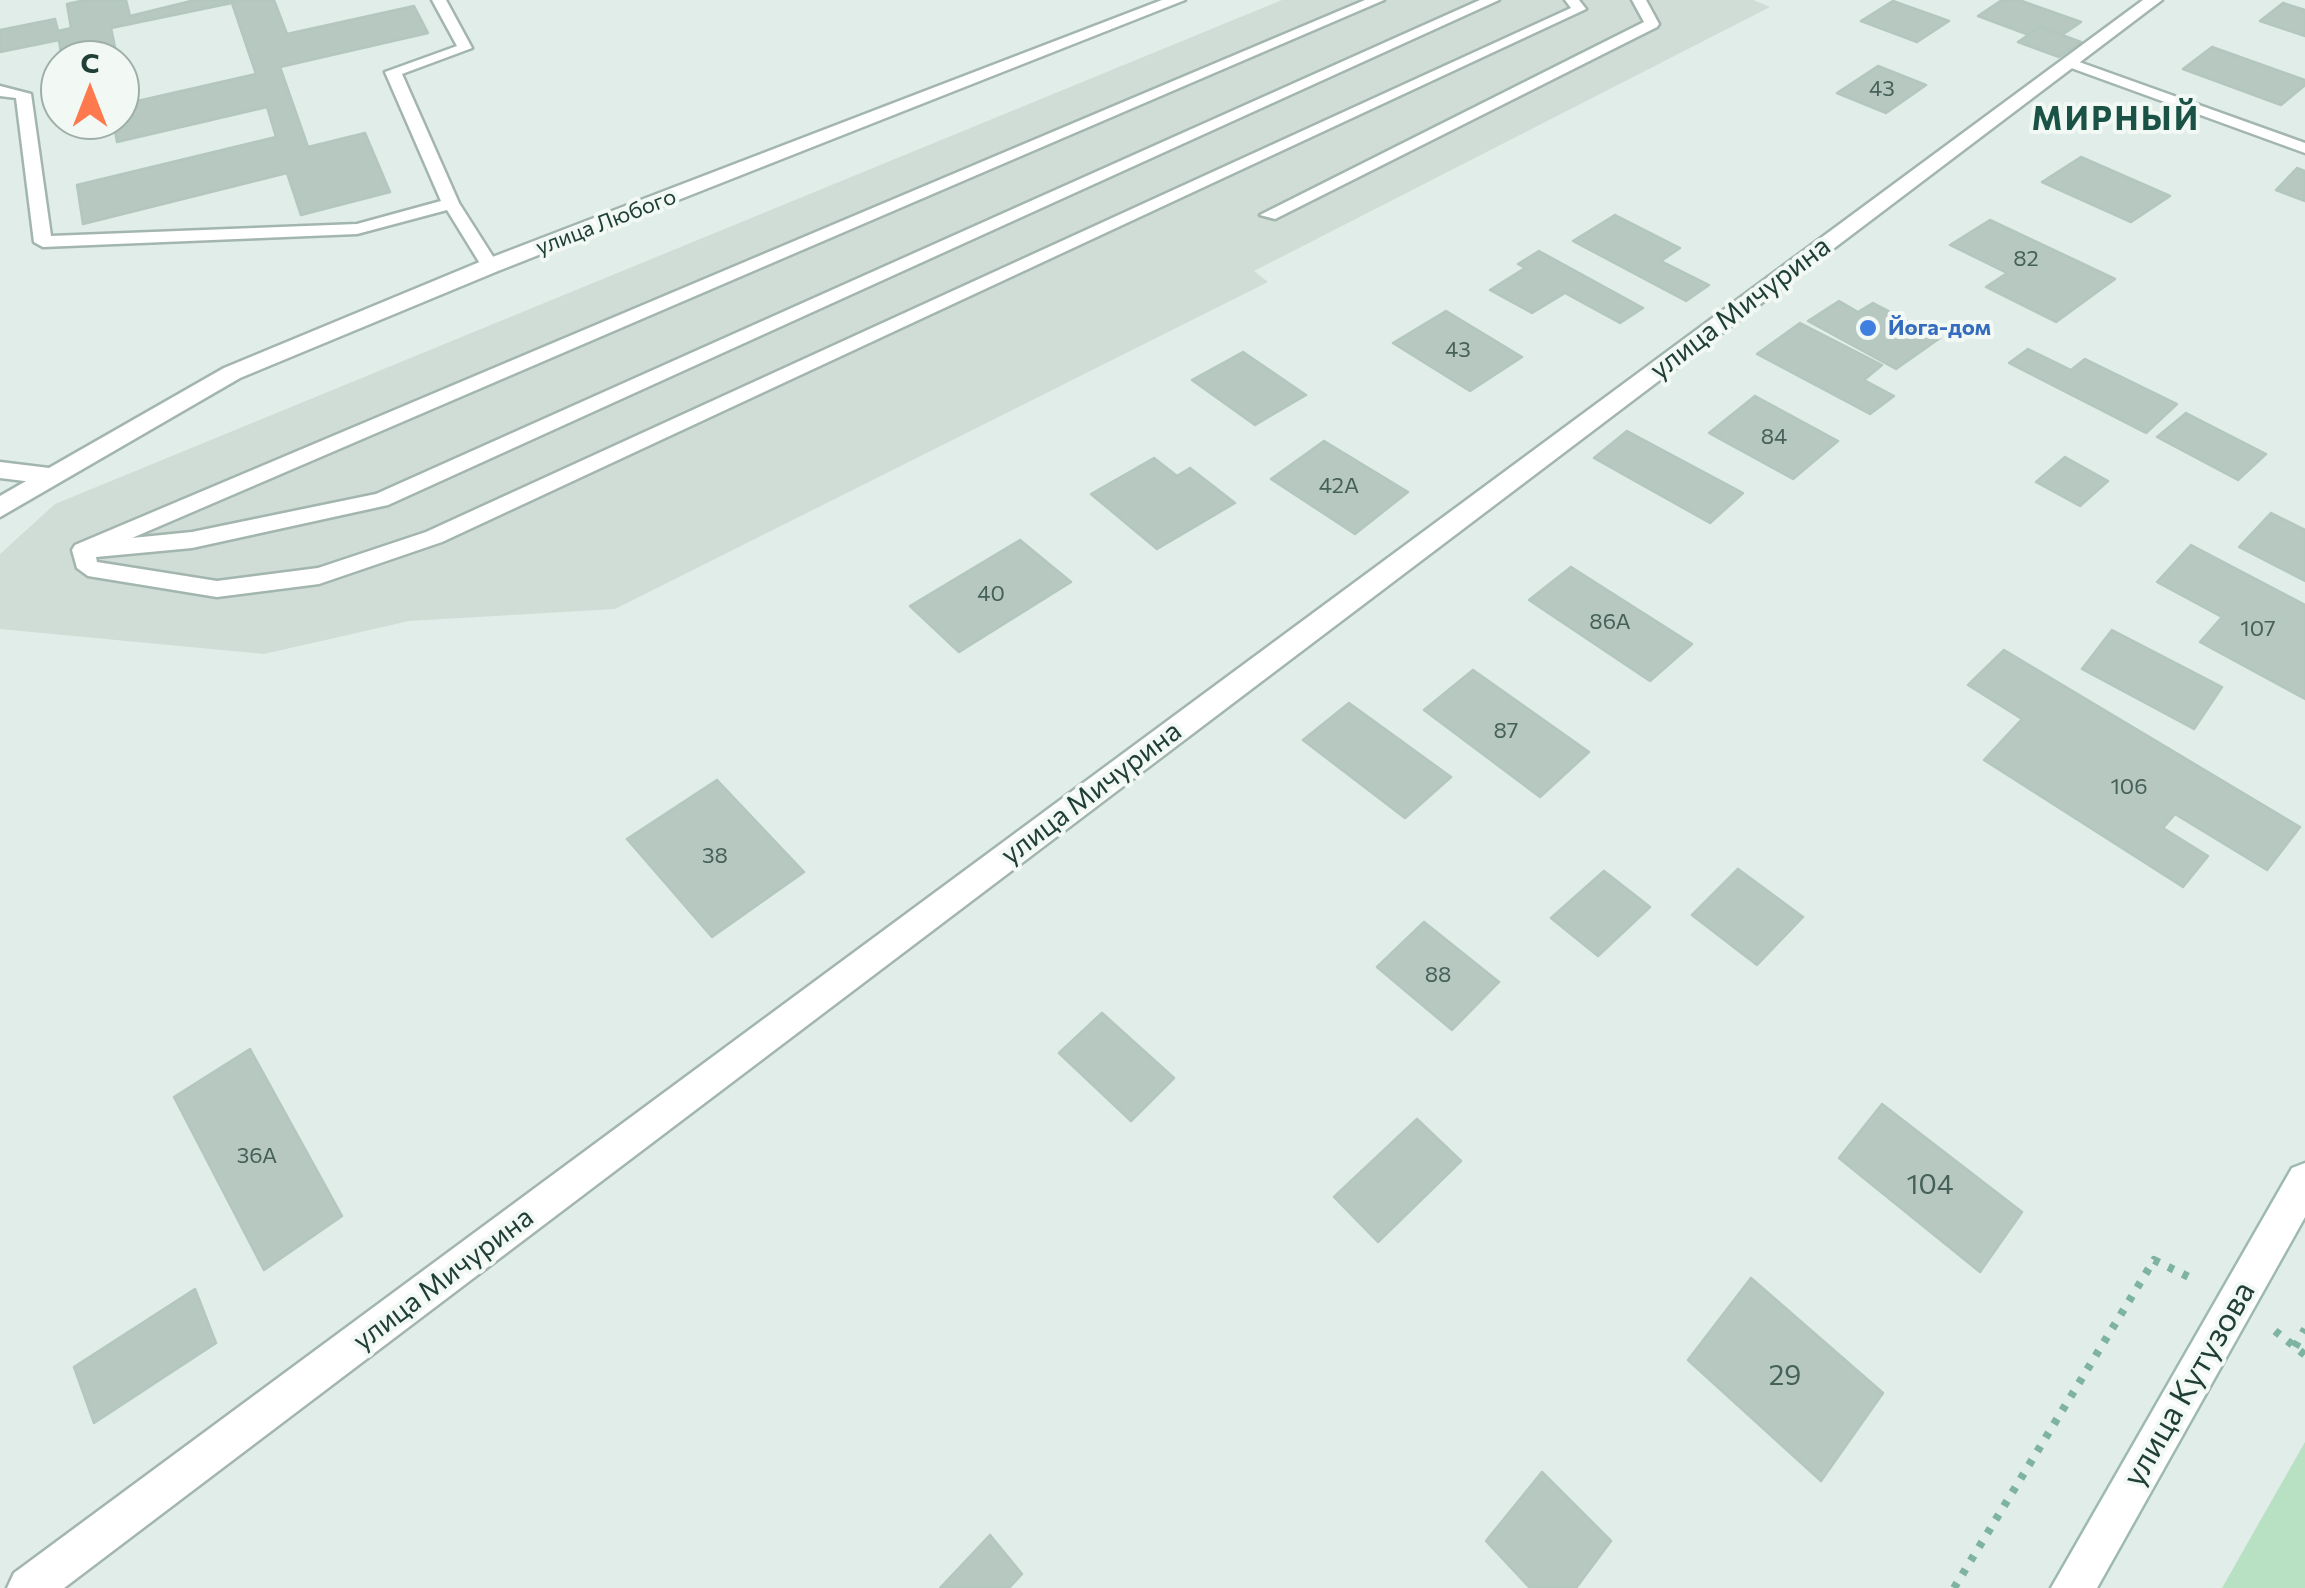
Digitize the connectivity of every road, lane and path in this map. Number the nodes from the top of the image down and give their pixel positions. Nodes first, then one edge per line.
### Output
1 (439, 0) edge
2 (1177, 0) edge
3 (1377, 0) edge
4 (1492, 0) edge
5 (1572, 0) edge
6 (1639, 0) edge
7 (2154, 0) edge
8 (2068, 62) junction
9 (0, 91) edge
10 (2305, 148) edge
11 (450, 204) junction
12 (1269, 215) dead end
13 (490, 266) junction
14 (0, 470) edge
15 (50, 476) junction
16 (0, 508) edge
17 (83, 550) junction
18 (2305, 1181) edge
19 (2236, 1300) junction
20 (2305, 1329) edge
21 (2305, 1355) edge
22 (29, 1588) edge
23 (1954, 1588) edge
24 (2073, 1588) edge

1 - 11 lane
2 - 13 street, улица Любого
3 - 17 lane
4 - 17 lane
5 - 17 lane
6 - 12 lane
7 - 8 street, улица Мичурина
8 - 10 lane
8 - 22 street, улица Мичурина
9 - 11 lane
11 - 13 lane
13 - 15 street, улица Любого
14 - 15 street
15 - 16 street, улица Любого
18 - 19 street, улица Кутузова
19 - 23 path
19 - 24 street, улица Кутузова
20 - 21 path

